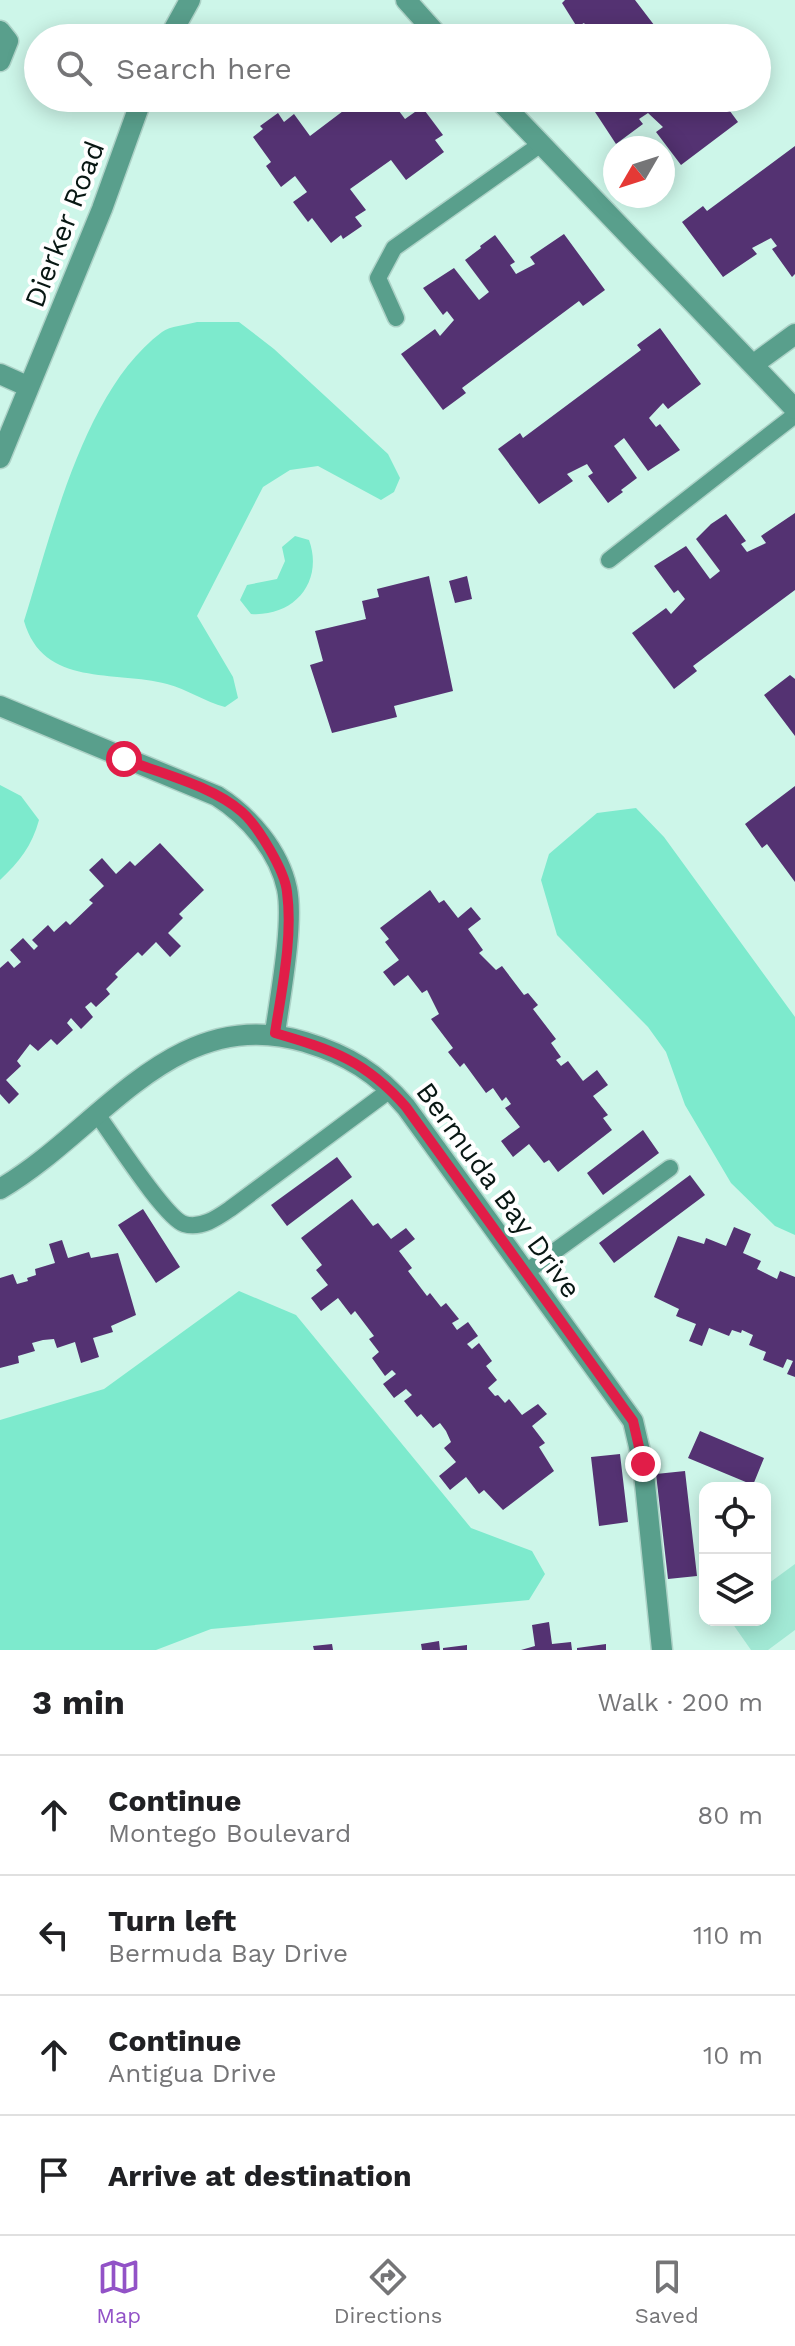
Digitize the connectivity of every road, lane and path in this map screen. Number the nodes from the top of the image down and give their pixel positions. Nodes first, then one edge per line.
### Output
1 (190, 0) edge
2 (406, 0) edge
3 (177, 24) edge
4 (427, 24) edge
5 (0, 31) edge
6 (0, 61) edge
7 (137, 112) edge
8 (510, 112) edge
9 (541, 144) junction
10 (396, 318) dead end
11 (795, 334) edge
12 (754, 364) junction
13 (0, 374) edge
14 (29, 387) junction
15 (795, 412) edge
16 (0, 458) edge
17 (609, 560) dead end
18 (0, 706) edge
19 (275, 1033) junction
20 (390, 1090) junction
21 (96, 1113) junction
22 (670, 1168) dead end
23 (0, 1189) edge
24 (526, 1272) junction
25 (662, 1650) edge

1 - 3 street
2 - 4 street
5 - 6 street
7 - 14 street, Dierker Road
8 - 9 street
9 - 10 lane
9 - 12 street
11 - 12 street
12 - 15 street
13 - 14 street
14 - 16 street, Dierker Road
15 - 17 lane
18 - 19 street
19 - 20 street, Bermuda Bay Drive
19 - 21 street, Bermuda Bay Drive
20 - 21 lane
20 - 24 street, Bermuda Bay Drive
21 - 23 street, Bermuda Bay Drive
22 - 24 lane
24 - 25 street, Bermuda Bay Drive

